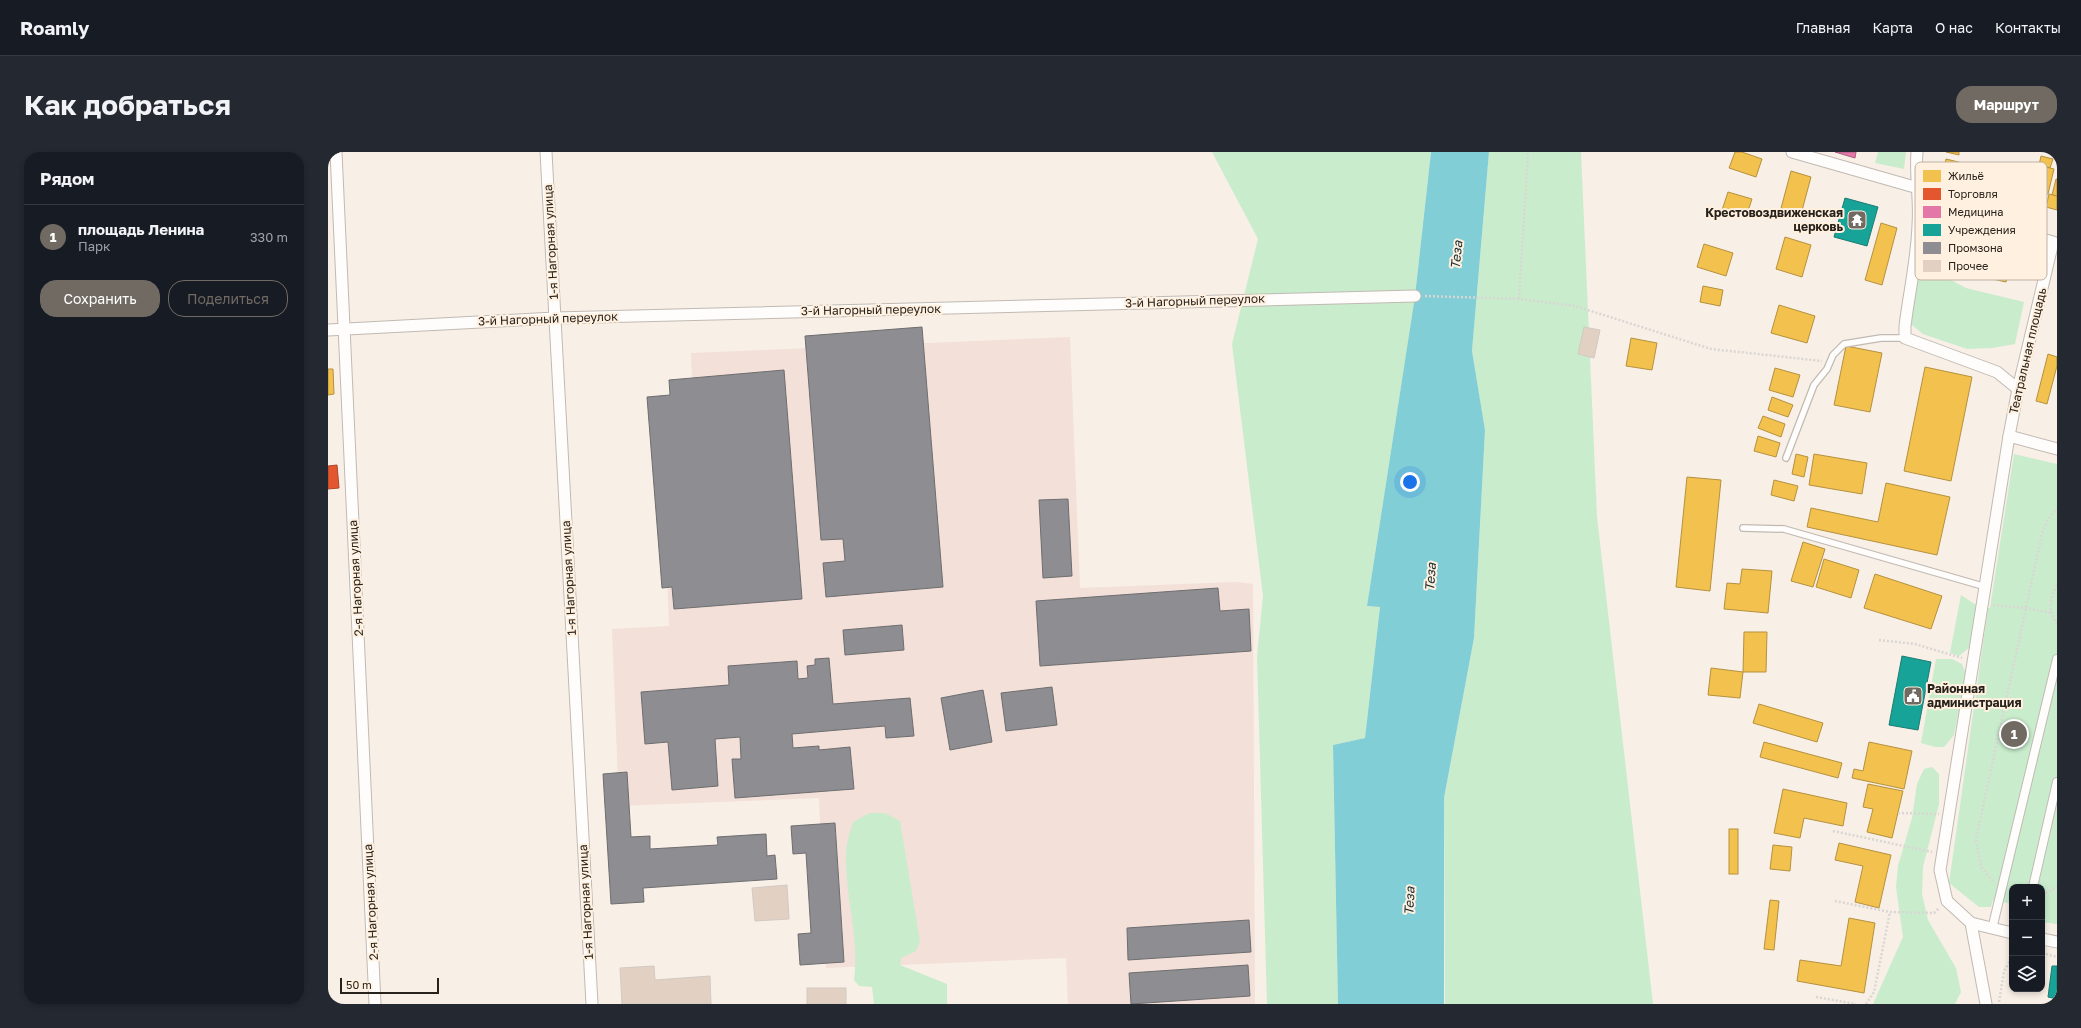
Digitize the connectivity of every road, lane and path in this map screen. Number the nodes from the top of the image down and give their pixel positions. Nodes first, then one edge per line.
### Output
1 (336, 152) edge
2 (546, 152) edge
3 (1528, 152) edge
4 (1792, 152) edge
5 (1917, 152) edge
6 (1916, 162) edge
7 (1915, 187) edge
8 (2054, 248) edge
9 (1915, 249) edge
10 (2047, 275) edge
11 (2046, 280) edge
12 (1415, 296) joint
13 (1519, 300) junction
14 (555, 318) junction
15 (345, 329) junction
16 (328, 330) edge
17 (1905, 338) junction
18 (1833, 355) junction
19 (2018, 389) junction
20 (2010, 436) junction
21 (2057, 449) edge
22 (1786, 458) dead end
23 (2057, 508) edge
24 (1742, 528) dead end
25 (2057, 585) edge
26 (1986, 587) junction
27 (1983, 604) junction
28 (2026, 608) junction
29 (2051, 613) junction
30 (2057, 624) edge
31 (1879, 640) dead end
32 (2057, 658) edge
33 (1974, 662) junction
34 (2057, 782) edge
35 (1898, 813) dead end
36 (1949, 814) junction
37 (1833, 831) dead end
38 (1942, 854) junction
39 (2033, 884) edge
40 (2002, 886) junction
41 (2057, 887) edge
42 (2045, 893) edge
43 (1835, 901) dead end
44 (1947, 901) junction
45 (1890, 912) junction
46 (1971, 923) junction
47 (1992, 929) junction
48 (2009, 932) edge
49 (2045, 940) edge
50 (2057, 942) edge
51 (2045, 954) edge
52 (2057, 957) edge
53 (2009, 963) edge
54 (1816, 998) dead end
55 (375, 1004) edge
56 (592, 1004) edge
57 (1856, 1004) edge
58 (1866, 1004) edge
59 (1986, 1004) edge
60 (1998, 1004) edge

1 - 15 street, 2-я Нагорная улица
2 - 14 street, 1-я Нагорная улица
3 - 13 path
4 - 7 street
5 - 6 street
8 - 10 street, Театральная площадь
9 - 17 street
11 - 19 street, Театральная площадь
12 - 13 path
12 - 14 street, 3-й Нагорный переулок
13 - 18 path
14 - 15 street, 3-й Нагорный переулок
14 - 56 street, 1-я Нагорная улица
15 - 16 street, 3-й Нагорный переулок
15 - 55 street, 2-я Нагорная улица
17 - 18 lane
17 - 19 street
18 - 22 lane
19 - 20 street, Театральная площадь
20 - 21 street
20 - 26 street, Театральная площадь
23 - 28 path
24 - 26 lane
25 - 29 path
26 - 27 street, Театральная площадь
27 - 28 path
27 - 33 street, Театральная площадь
28 - 29 path
28 - 40 path
29 - 30 path
31 - 33 path
32 - 40 street
33 - 36 street, Театральная площадь
34 - 39 street
35 - 36 path
36 - 38 street, Театральная площадь
37 - 38 path
38 - 44 street, Театральная площадь
40 - 47 street
41 - 42 path
43 - 45 path
44 - 45 path
44 - 46 street
45 - 58 path
46 - 47 street
46 - 59 street
47 - 48 street
49 - 50 street
51 - 52 path
53 - 60 path
54 - 57 path

